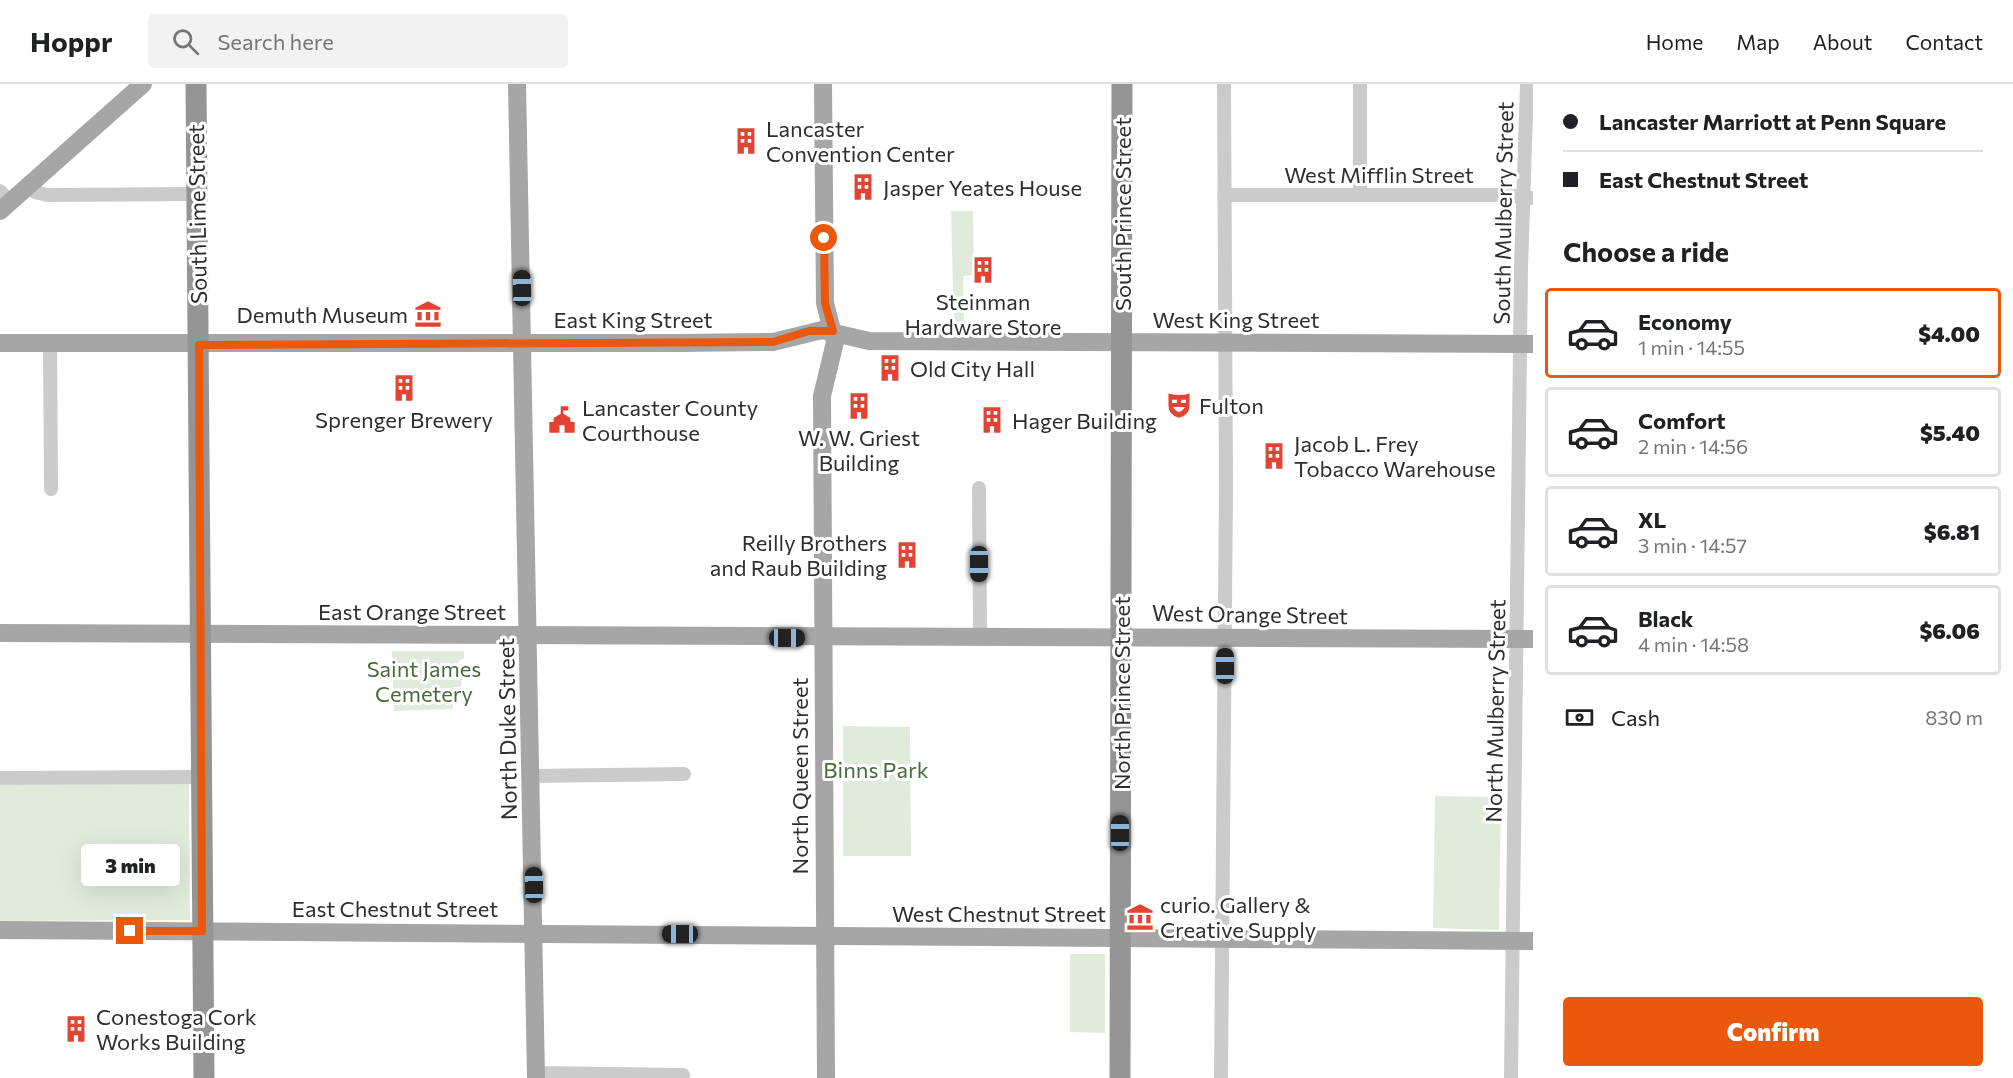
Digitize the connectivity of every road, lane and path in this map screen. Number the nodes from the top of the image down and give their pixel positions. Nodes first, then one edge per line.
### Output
1 (142, 84) edge
2 (196, 84) edge
3 (517, 84) edge
4 (823, 84) edge
5 (1122, 84) edge
6 (1224, 84) edge
7 (1360, 84) edge
8 (1527, 84) edge
9 (29, 184) junction
10 (197, 194) junction
11 (1224, 195) junction
12 (1360, 195) junction
13 (1528, 197) edge
14 (3, 201) edge
15 (833, 331) junction
16 (0, 343) edge
17 (1122, 343) junction
18 (1226, 343) junction
19 (50, 344) junction
20 (523, 344) junction
21 (1527, 344) edge
22 (199, 345) junction
23 (979, 488) dead end
24 (51, 489) dead end
25 (1526, 491) edge
26 (0, 633) edge
27 (200, 634) junction
28 (980, 635) junction
29 (529, 636) junction
30 (1122, 636) junction
31 (823, 638) junction
32 (1225, 638) junction
33 (1525, 639) edge
34 (684, 774) dead end
35 (532, 776) junction
36 (200, 777) junction
37 (0, 778) edge
38 (0, 930) edge
39 (202, 931) junction
40 (535, 933) junction
41 (825, 936) junction
42 (1119, 938) junction
43 (1222, 939) junction
44 (1513, 941) junction
45 (1533, 941) edge
46 (683, 1075) dead end
47 (536, 1076) edge
48 (204, 1078) edge
49 (826, 1078) edge
50 (1120, 1078) edge
51 (1221, 1078) edge
52 (1511, 1078) edge

1 - 9 main road
2 - 10 highway, South Lime Street
3 - 20 main road, North Duke Street
4 - 15 main road, North Queen Street
5 - 17 highway, South Prince Street
6 - 11 street
7 - 12 street
8 - 13 street, South Mulberry Street
9 - 10 street
9 - 14 main road
10 - 22 highway, South Lime Street
11 - 12 street, West Mifflin Street
11 - 18 street
12 - 13 street, West Mifflin Street
13 - 21 street, South Mulberry Street
15 - 17 main road, West King Street
15 - 20 main road, East King Street
15 - 31 main road, North Queen Street
16 - 19 main road, East King Street
17 - 18 main road, West King Street
17 - 30 highway, North Prince Street
18 - 21 main road, West King Street
18 - 32 street
19 - 22 main road, East King Street
19 - 24 street
20 - 22 main road, East King Street
20 - 29 main road, North Duke Street
21 - 25 street, North Mulberry Street
22 - 27 highway, South Lime Street
23 - 28 street
25 - 33 street, North Mulberry Street
26 - 27 main road, East Orange Street
27 - 29 main road, East Orange Street
27 - 36 highway, South Lime Street
28 - 30 main road, West Orange Street
28 - 31 main road, West Orange Street
29 - 31 main road, East Orange Street
29 - 35 main road, North Duke Street
30 - 32 main road, West Orange Street
30 - 42 highway, North Prince Street
31 - 41 main road, North Queen Street
32 - 33 main road, West Orange Street
32 - 43 street
33 - 44 street, North Mulberry Street
34 - 35 street
35 - 40 main road, North Duke Street
36 - 37 street
36 - 39 highway, South Lime Street
38 - 39 main road, East Chestnut Street
39 - 40 main road, East Chestnut Street
39 - 48 highway, South Lime Street
40 - 41 main road, East Chestnut Street
40 - 47 main road, North Duke Street
41 - 42 main road, West Chestnut Street
41 - 49 main road, North Queen Street
42 - 43 main road, West Chestnut Street
42 - 50 highway, North Prince Street
43 - 44 main road, West Chestnut Street
43 - 51 street
44 - 45 main road, West Chestnut Street
44 - 52 street, North Mulberry Street
46 - 47 street

